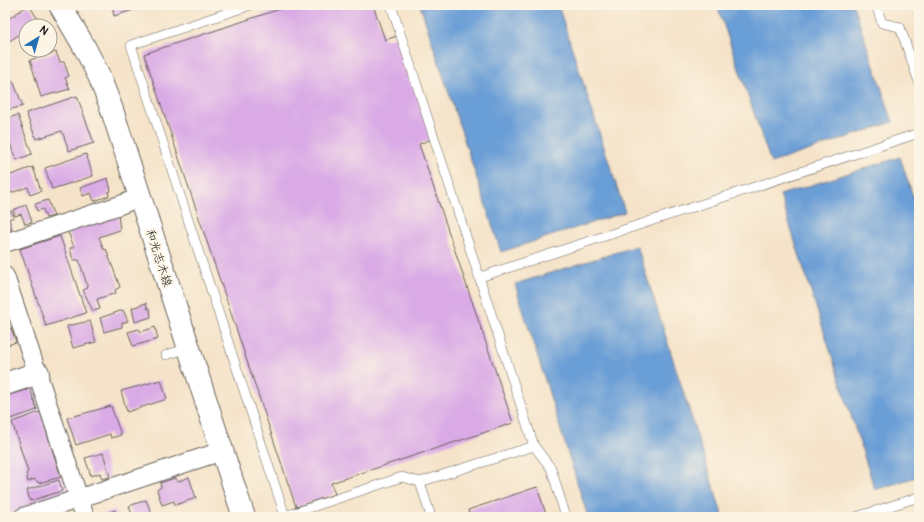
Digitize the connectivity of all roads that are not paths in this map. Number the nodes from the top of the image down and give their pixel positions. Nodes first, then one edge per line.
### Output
1 (60, 5) edge
2 (250, 5) edge
3 (391, 5) edge
4 (876, 5) edge
5 (919, 82) edge
6 (919, 133) edge
7 (140, 197) junction
8 (5, 243) edge
9 (5, 276) edge
10 (480, 277) junction
11 (188, 348) junction
12 (166, 355) dead end
13 (38, 373) junction
14 (5, 384) edge
15 (534, 446) junction
16 (222, 451) junction
17 (420, 482) junction
18 (919, 496) edge
19 (79, 499) junction
20 (23, 517) edge
21 (85, 517) edge
22 (244, 517) edge
23 (431, 517) edge
24 (566, 517) edge
25 (856, 517) edge

1 - 7 main road, 和光志木線
2 - 17 lane
3 - 10 lane
4 - 5 lane
6 - 10 lane
7 - 8 street
7 - 11 main road, 和光志木線
9 - 13 street
10 - 15 lane
11 - 12 lane
11 - 16 main road, 和光志木線
13 - 14 main road
13 - 19 street
15 - 17 lane
15 - 24 lane
16 - 19 street
16 - 22 main road, 和光志木線
17 - 23 lane
18 - 25 lane
19 - 20 street
19 - 21 street

